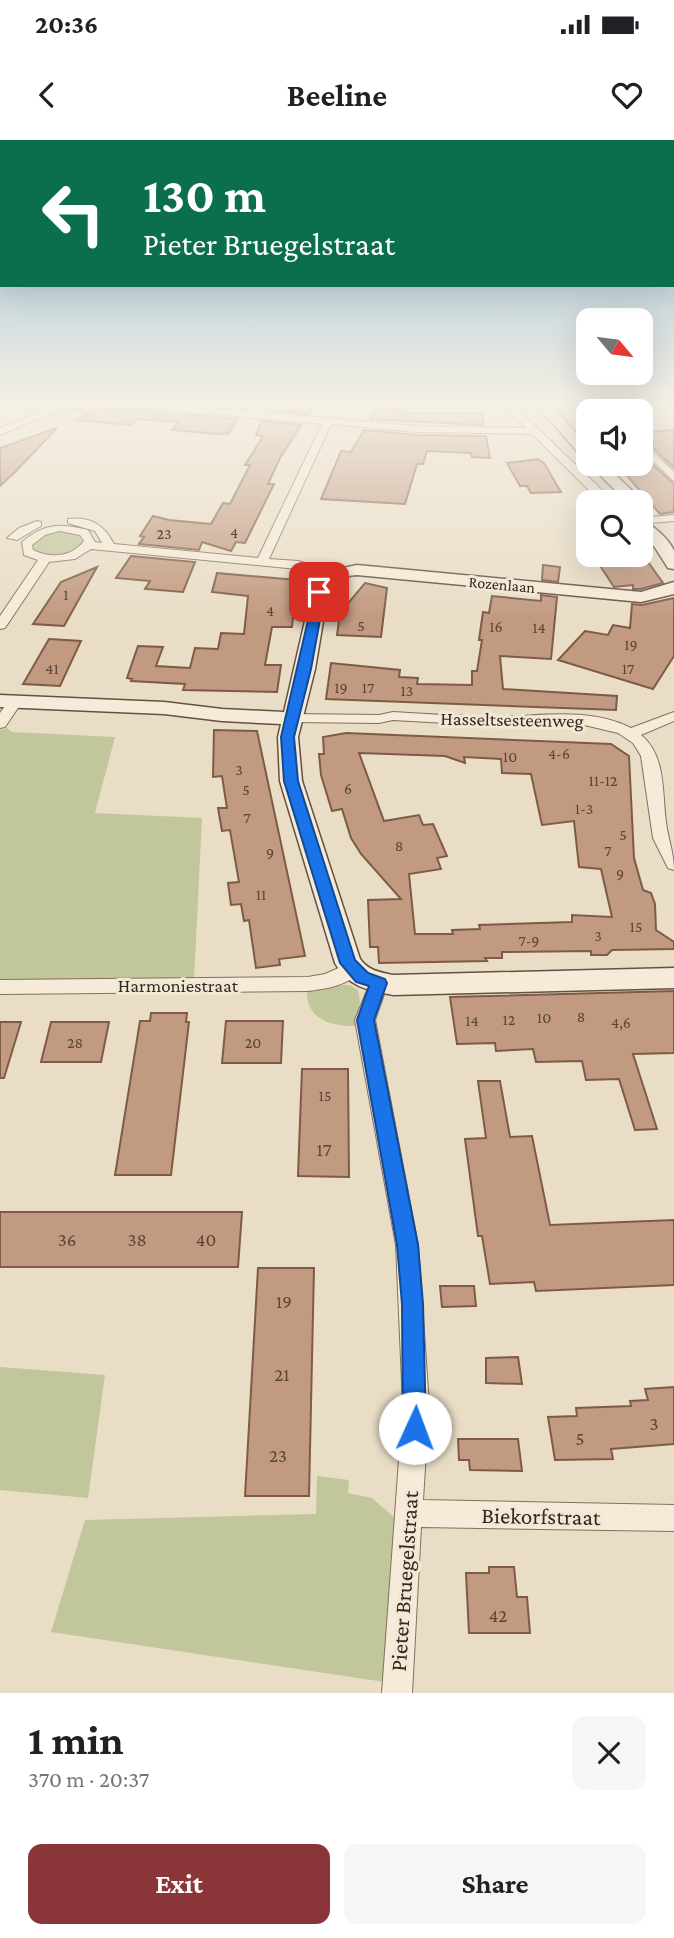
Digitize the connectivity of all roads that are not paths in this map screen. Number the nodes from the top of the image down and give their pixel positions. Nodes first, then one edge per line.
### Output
1 (303, 473) edge
2 (578, 473) edge
3 (606, 476) edge
4 (595, 490) edge
5 (618, 490) edge
6 (653, 518) edge
7 (674, 518) edge
8 (653, 533) edge
9 (0, 537) edge
10 (13, 538) junction
11 (28, 540) junction
12 (88, 545) junction
13 (110, 547) junction
14 (46, 558) junction
15 (262, 561) junction
16 (674, 564) edge
17 (332, 575) junction
18 (673, 588) edge
19 (0, 625) edge
20 (4, 712) edge
21 (293, 712) junction
22 (674, 716) edge
23 (629, 734) junction
24 (674, 864) edge
25 (352, 969) junction
26 (674, 978) edge
27 (379, 983) junction
28 (0, 987) edge
29 (409, 1513) junction
30 (674, 1518) edge
31 (397, 1693) edge

1 - 15 street
2 - 4 street
3 - 5 street
6 - 7 street
8 - 16 street
9 - 10 street, Rozenlaan
10 - 11 street, Rozenlaan
10 - 13 street
11 - 12 street, Rozenlaan
11 - 14 street
12 - 13 street, Rozenlaan
12 - 14 street, Rozenlaan
13 - 15 street, Rozenlaan
14 - 19 street
15 - 17 street, Rozenlaan
17 - 18 street, Rozenlaan
17 - 21 street
20 - 21 street, Hasseltsesteenweg
21 - 23 street, Hasseltsesteenweg
21 - 25 street
22 - 23 street
23 - 24 street
25 - 27 street
25 - 28 street, Harmoniestraat
26 - 27 street
27 - 29 street, Pieter Bruegelstraat
29 - 30 street, Biekorfstraat
29 - 31 street, Pieter Bruegelstraat

